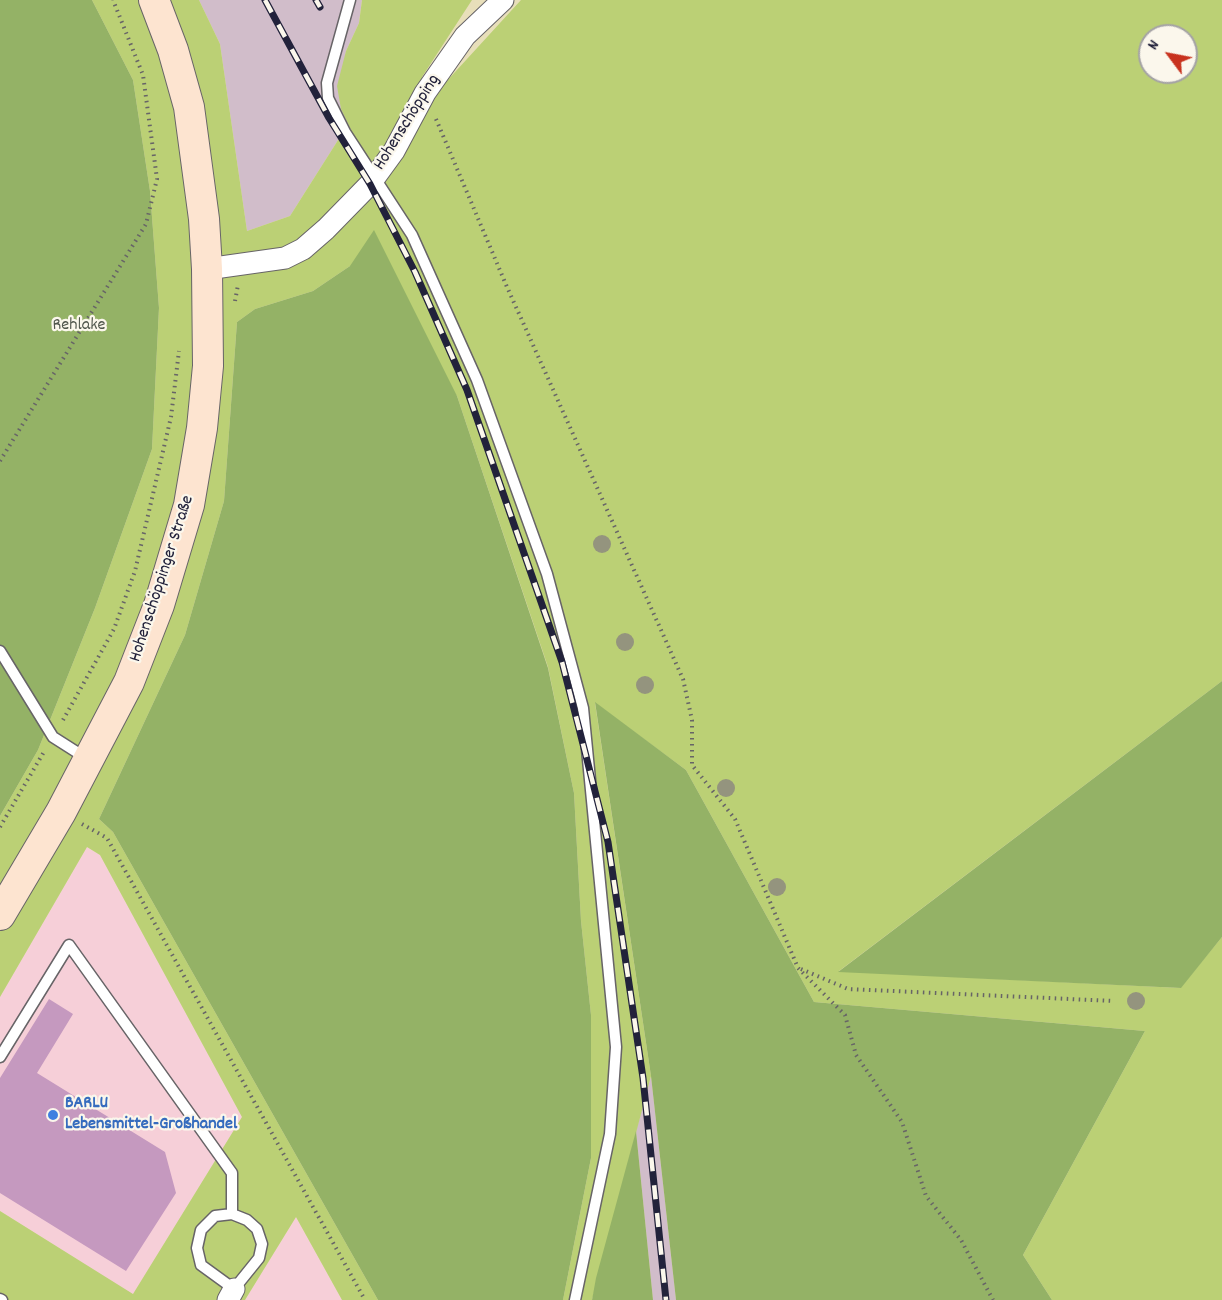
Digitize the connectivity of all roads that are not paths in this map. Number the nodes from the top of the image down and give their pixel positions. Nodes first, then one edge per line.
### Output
1 (154, 0) edge
2 (350, 0) edge
3 (501, 1) edge
4 (375, 176) junction
5 (207, 269) junction
6 (0, 651) edge
7 (89, 760) junction
8 (0, 915) edge
9 (0, 1057) edge
10 (232, 1214) junction
11 (231, 1295) edge
12 (575, 1300) edge

1 - 5 main road, Hohenschöppinger Straße
2 - 4 lane
3 - 4 street, Hohenschöpping
4 - 5 street, Hohenschöpping
4 - 12 lane
5 - 7 main road, Hohenschöppinger Straße
6 - 7 lane
7 - 8 main road, Hohenschöppinger Straße
9 - 10 lane
10 - 11 lane
10 - 11 lane

